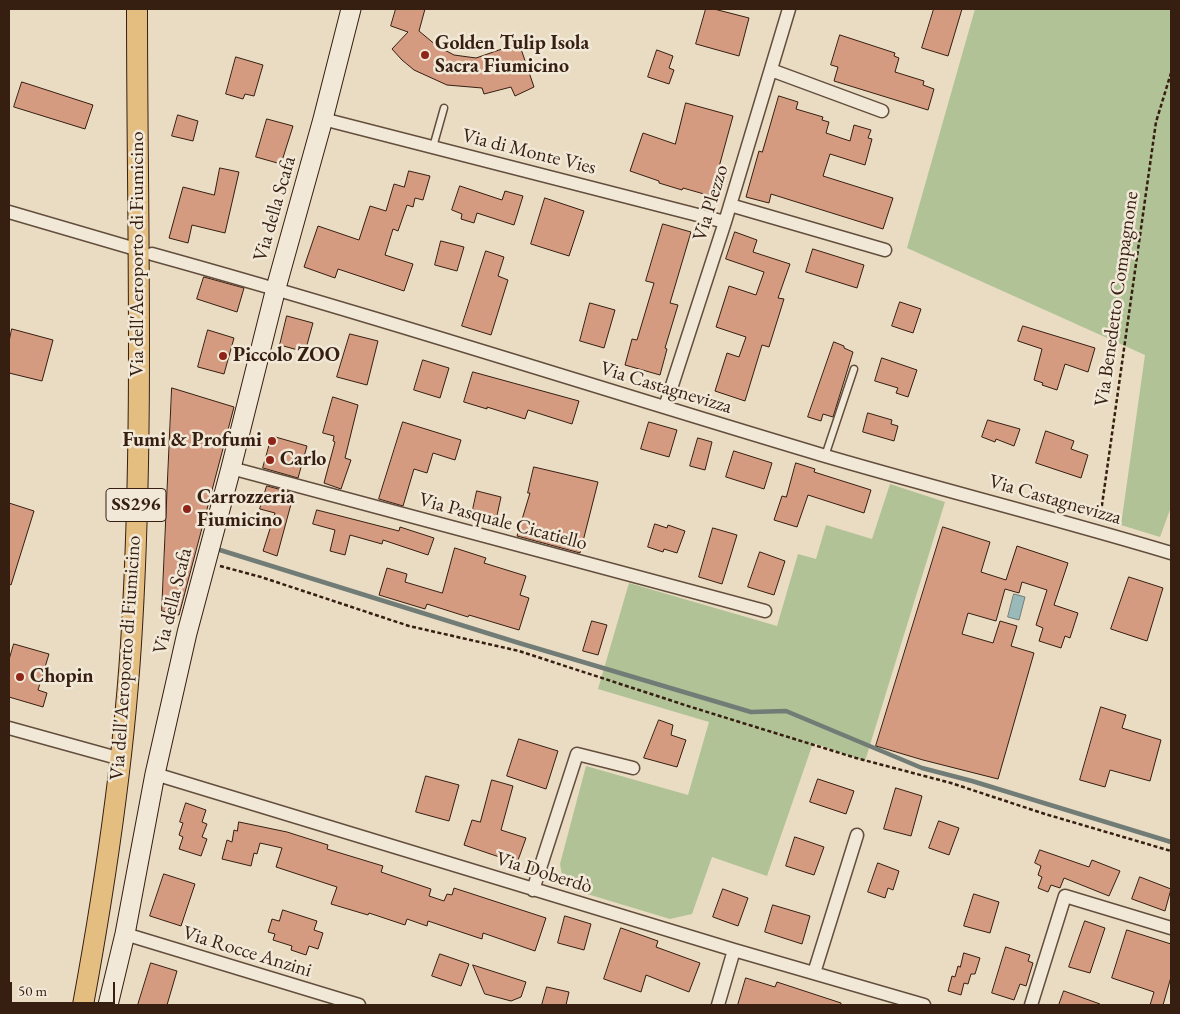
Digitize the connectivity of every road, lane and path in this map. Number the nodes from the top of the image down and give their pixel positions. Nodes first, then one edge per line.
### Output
1 (137, 9) edge
2 (351, 9) edge
3 (786, 10) edge
4 (771, 70) junction
5 (1171, 73) edge
6 (444, 108) dead end
7 (882, 111) dead end
8 (323, 119) junction
9 (432, 147) junction
10 (730, 205) junction
11 (9, 212) edge
12 (725, 222) junction
13 (885, 250) dead end
14 (145, 252) junction
15 (276, 288) junction
16 (854, 369) dead end
17 (665, 407) junction
18 (825, 456) junction
19 (232, 468) junction
20 (1098, 531) junction
21 (1171, 553) edge
22 (206, 562) junction
23 (765, 611) dead end
24 (9, 728) edge
25 (121, 759) junction
26 (633, 768) dead end
27 (155, 774) junction
28 (856, 835) dead end
29 (1171, 851) edge
30 (533, 890) junction
31 (1171, 928) edge
32 (125, 934) junction
33 (734, 950) junction
34 (814, 973) junction
35 (83, 1005) edge
36 (108, 1005) edge
37 (359, 1005) edge
38 (718, 1005) edge
39 (924, 1005) edge
40 (1031, 1005) edge

1 - 14 main road, Via dell'Aeroporto di Fiumicino / SS296
2 - 8 street, Via della Scafa
3 - 4 street, Via Plezzo
4 - 7 street
4 - 10 street, Via Plezzo
5 - 20 path, Via Benedetto Compagnone
6 - 9 lane
8 - 9 street, Via di Monte Vies
8 - 15 street, Via della Scafa
9 - 12 street, Via di Monte Vies
10 - 12 street, Via Plezzo
10 - 13 street
11 - 14 street, Via Castagnevizza
12 - 17 street, Via Plezzo
14 - 15 street, Via Castagnevizza
14 - 25 main road, Via dell'Aeroporto di Fiumicino / SS296
15 - 17 street, Via Castagnevizza
15 - 19 street, Via della Scafa
16 - 18 lane
17 - 18 street, Via Castagnevizza
18 - 20 street, Via Castagnevizza
19 - 22 street, Via della Scafa
19 - 23 street, Via Pasquale Cicatiello
20 - 21 street, Via Castagnevizza
22 - 27 street, Via della Scafa
22 - 29 path
24 - 25 street
25 - 35 main road, Via dell'Aeroporto di Fiumicino / SS296
26 - 30 street
27 - 30 street, Via Doberdò
27 - 32 street, Via della Scafa
28 - 34 street
30 - 33 street, Via Doberdò
31 - 40 street
32 - 36 street, Via della Scafa
32 - 37 street, Via Rocce Anzini
33 - 34 street, Via Doberdò
33 - 38 street
34 - 39 street, Via Doberdò

